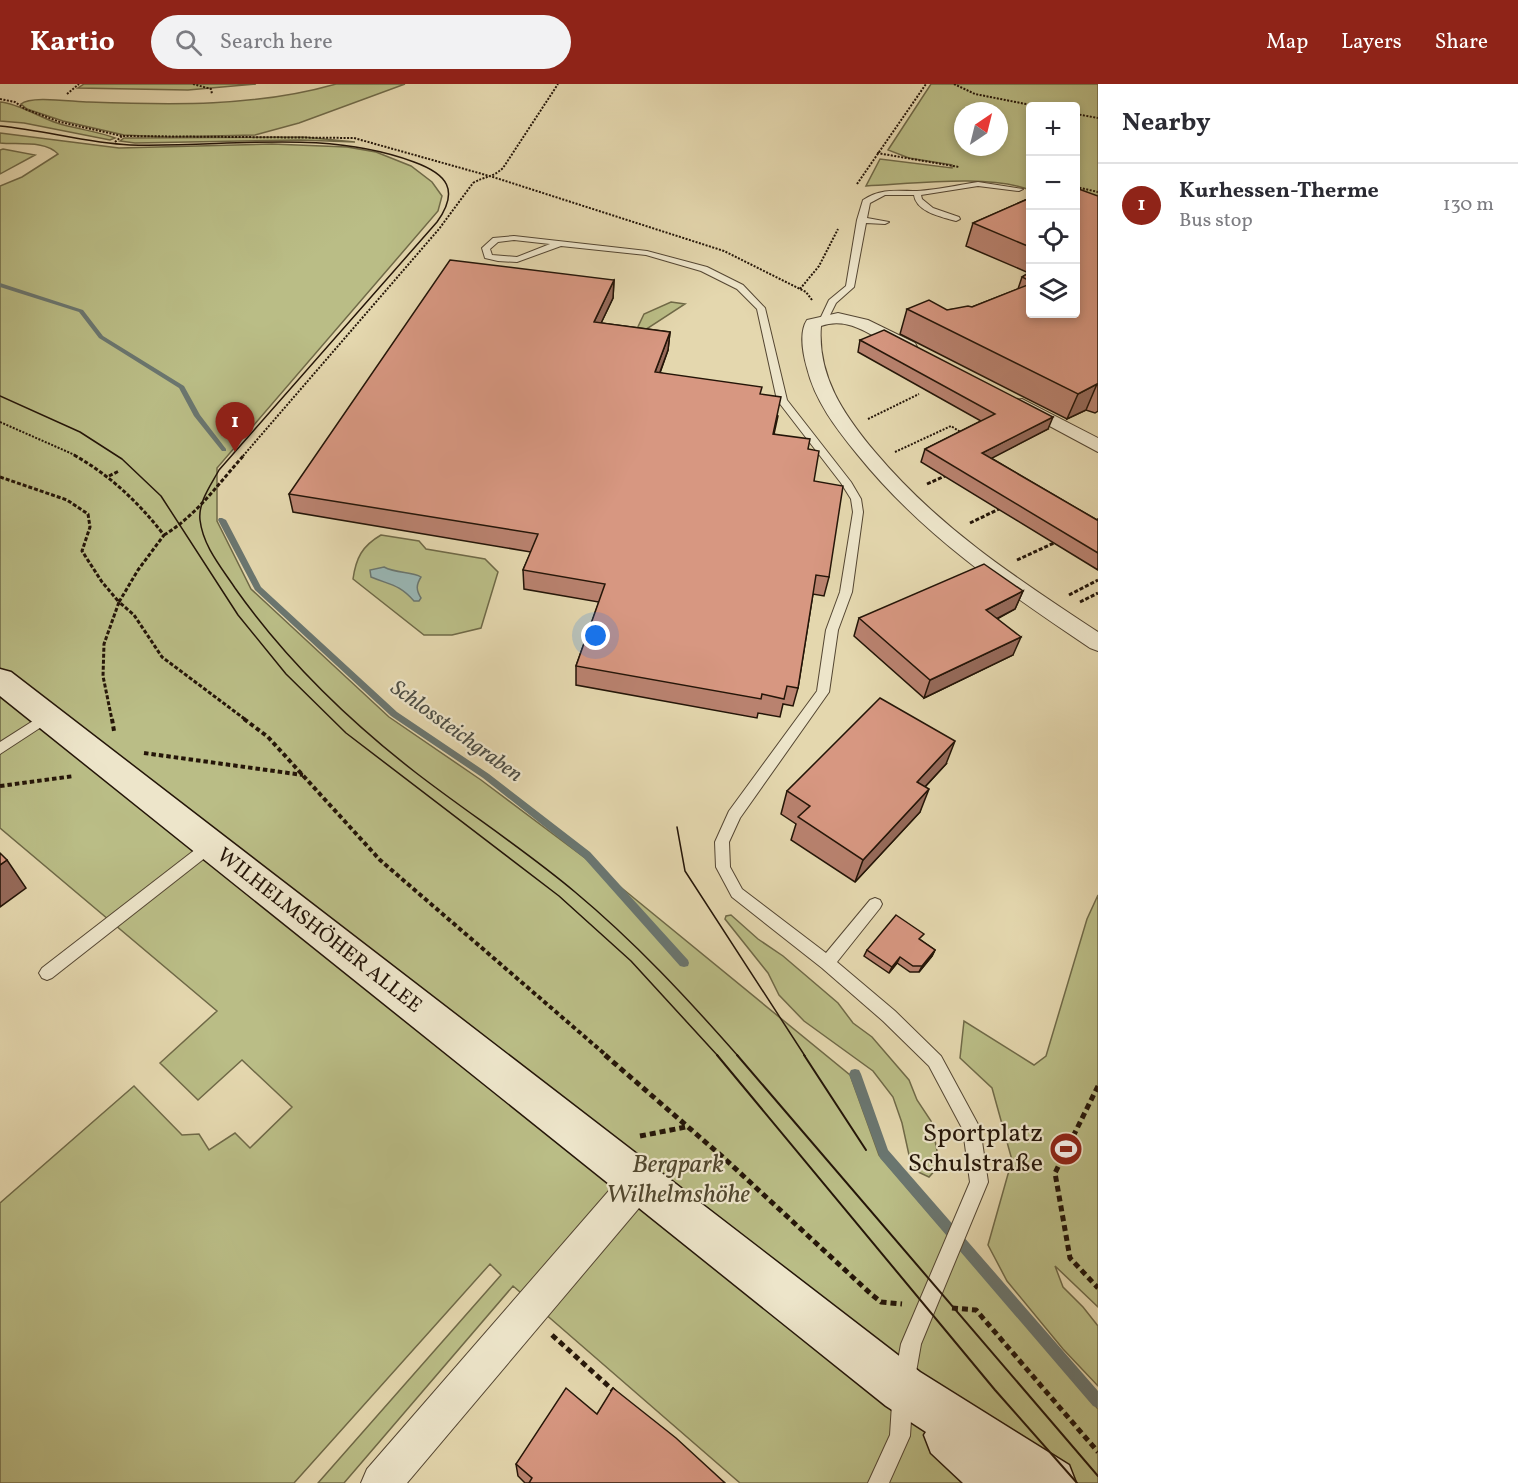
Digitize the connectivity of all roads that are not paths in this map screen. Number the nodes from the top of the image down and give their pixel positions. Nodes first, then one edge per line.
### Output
1 (1019, 189) dead end
2 (917, 193) junction
3 (956, 219) dead end
4 (861, 220) junction
5 (885, 222) dead end
6 (561, 243) junction
7 (825, 317) junction
8 (923, 353) edge
9 (1003, 394) edge
10 (1062, 425) junction
11 (1098, 435) edge
12 (1098, 446) edge
13 (1098, 643) edge
14 (0, 680) edge
15 (47, 717) junction
16 (0, 749) edge
17 (210, 846) junction
18 (875, 904) dead end
19 (827, 963) junction
20 (47, 973) dead end
21 (638, 1184) junction
22 (903, 1389) junction
23 (381, 1483) edge
24 (878, 1483) edge
25 (999, 1483) edge
26 (1051, 1483) edge

1 - 2 lane
2 - 3 lane
2 - 4 lane
4 - 5 lane
4 - 7 lane
6 - 6 lane
6 - 19 lane
7 - 8 street
7 - 13 street
9 - 10 street
10 - 11 street
10 - 12 street
14 - 15 main road, WILHELMSHÖHER ALLEE
15 - 16 lane
15 - 17 main road, WILHELMSHÖHER ALLEE
17 - 20 lane
17 - 21 main road, WILHELMSHÖHER ALLEE
18 - 19 lane
19 - 22 lane
21 - 22 main road, WILHELMSHÖHER ALLEE
21 - 23 street
22 - 24 lane
22 - 25 main road, WILHELMSHÖHER ALLEE
22 - 26 main road, WILHELMSHÖHER ALLEE

